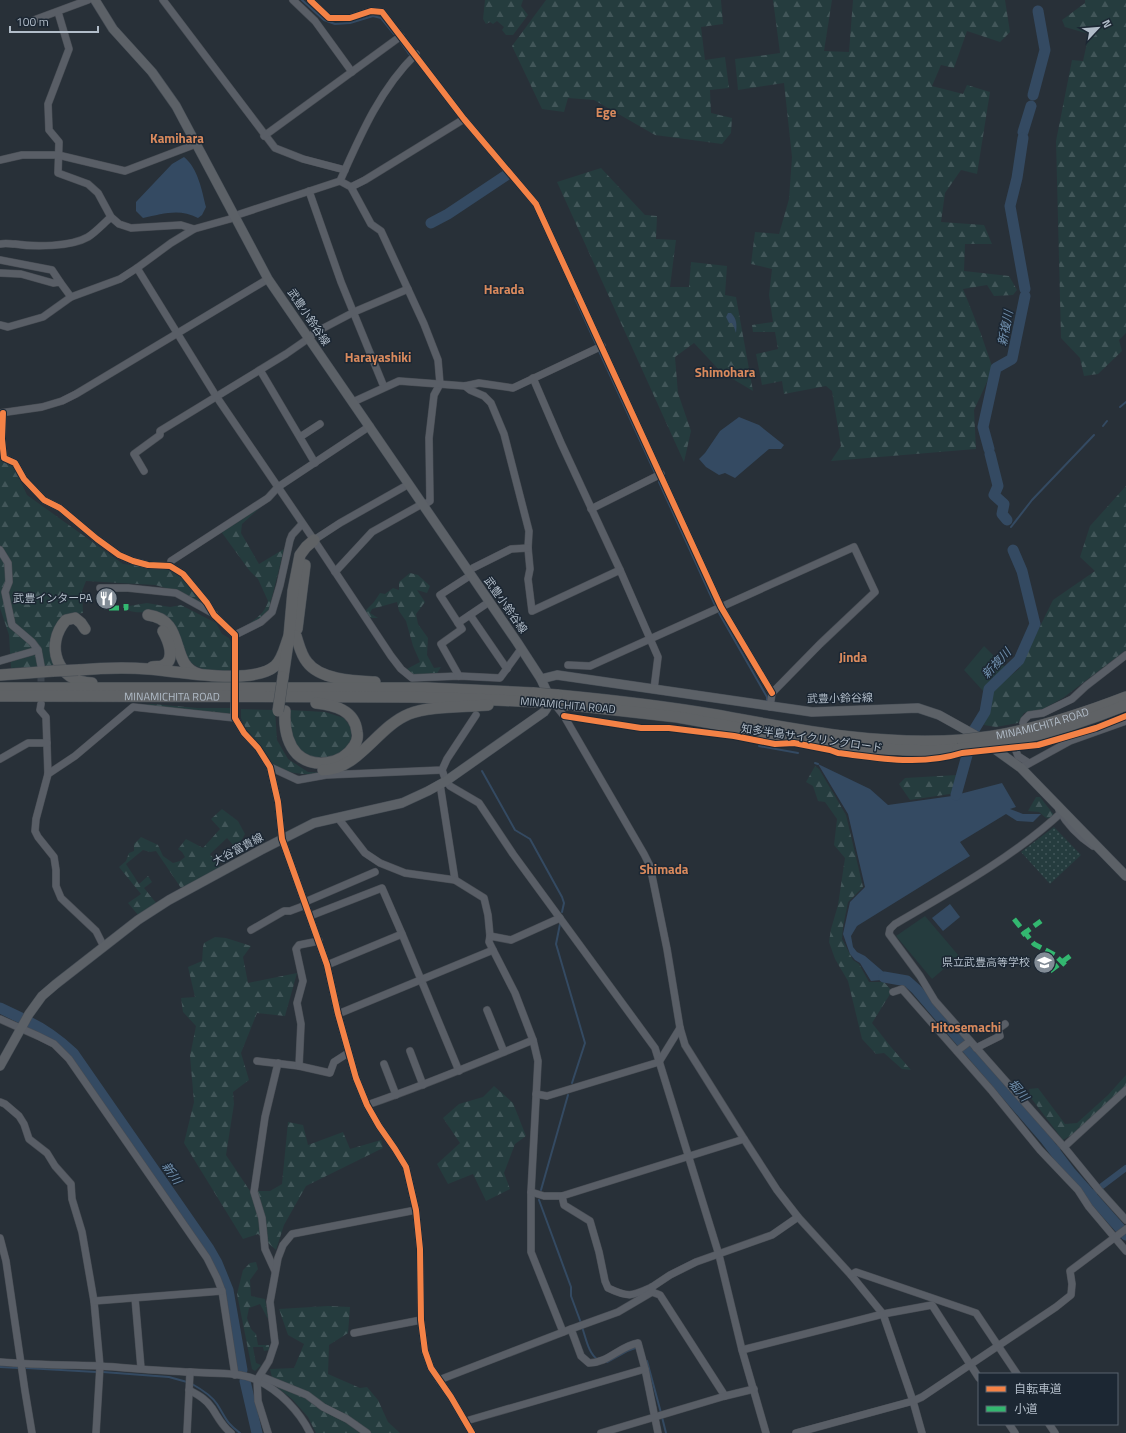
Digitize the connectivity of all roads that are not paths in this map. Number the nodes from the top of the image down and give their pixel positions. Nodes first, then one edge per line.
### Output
1 (88, 0) edge
2 (95, 0) edge
3 (163, 0) edge
4 (293, 0) edge
5 (310, 0) edge
6 (58, 12) junction
7 (34, 20) dead end
8 (401, 36) junction
9 (416, 54) junction
10 (352, 72) junction
11 (464, 119) junction
12 (264, 136) junction
13 (196, 144) junction
14 (58, 155) junction
15 (0, 160) edge
16 (345, 170) junction
17 (340, 180) junction
18 (351, 187) junction
19 (309, 191) junction
20 (234, 216) junction
21 (111, 217) junction
22 (194, 229) junction
23 (0, 244) edge
24 (0, 260) edge
25 (137, 268) junction
26 (0, 273) edge
27 (268, 278) junction
28 (60, 282) junction
29 (408, 289) junction
30 (71, 297) junction
31 (354, 312) junction
32 (0, 325) edge
33 (177, 332) junction
34 (309, 338) junction
35 (602, 346) junction
36 (260, 370) junction
37 (533, 378) junction
38 (440, 384) junction
39 (465, 386) junction
40 (384, 387) junction
41 (216, 396) junction
42 (353, 402) junction
43 (1, 413) edge
44 (320, 424) dead end
45 (370, 426) junction
46 (300, 437) junction
47 (316, 463) junction
48 (144, 471) dead end
49 (661, 474) junction
50 (410, 484) junction
51 (278, 487) junction
52 (423, 504) junction
53 (591, 509) junction
54 (302, 524) junction
55 (314, 540) junction
56 (528, 548) junction
57 (0, 550) edge
58 (170, 566) junction
59 (620, 570) junction
60 (335, 572) junction
61 (472, 572) junction
62 (100, 588) dead end
63 (489, 602) junction
64 (721, 607) junction
65 (148, 615) dead end
66 (214, 615) junction
67 (470, 615) junction
68 (458, 623) junction
69 (85, 629) dead end
70 (163, 632) dead end
71 (235, 636) junction
72 (293, 636) junction
73 (650, 639) junction
74 (521, 649) junction
75 (38, 650) junction
76 (1126, 655) edge
77 (0, 662) edge
78 (568, 665) dead end
79 (41, 666) tunnel mouth
80 (148, 669) junction
81 (507, 669) junction
82 (0, 675) edge
83 (205, 676) junction
84 (459, 676) junction
85 (541, 679) junction
86 (0, 688) edge
87 (172, 688) junction
88 (654, 689) junction
89 (504, 691) junction
90 (772, 693) junction
91 (0, 696) edge
92 (180, 697) junction
93 (1126, 697) edge
94 (534, 699) junction
95 (556, 699) junction
96 (40, 704) dead end
97 (770, 706) junction
98 (1126, 706) edge
99 (282, 711) junction
100 (235, 716) junction
101 (476, 716) dead end
102 (1126, 721) edge
103 (1023, 724) dead end
104 (962, 740) junction
105 (995, 740) junction
106 (47, 743) junction
107 (1016, 751) dead end
108 (0, 758) edge
109 (1029, 763) junction
110 (270, 767) junction
111 (1021, 768) junction
112 (442, 770) junction
113 (48, 774) junction
114 (443, 783) junction
115 (1060, 810) junction
116 (338, 818) junction
117 (282, 839) junction
118 (375, 872) dead end
119 (1126, 876) edge
120 (455, 880) junction
121 (306, 903) junction
122 (310, 916) junction
123 (560, 918) junction
124 (251, 930) dead end
125 (402, 934) junction
126 (490, 936) junction
127 (319, 941) junction
128 (104, 947) junction
129 (493, 950) junction
130 (326, 965) junction
131 (421, 979) junction
132 (893, 992) dead end
133 (487, 1010) dead end
134 (338, 1014) junction
135 (0, 1019) edge
136 (1005, 1024) dead end
137 (680, 1028) junction
138 (20, 1029) junction
139 (533, 1040) junction
140 (970, 1041) junction
141 (976, 1048) junction
142 (410, 1051) dead end
143 (957, 1051) junction
144 (504, 1052) junction
145 (348, 1053) junction
146 (257, 1061) dead end
147 (659, 1062) junction
148 (278, 1063) junction
149 (384, 1064) dead end
150 (0, 1066) edge
151 (299, 1066) junction
152 (459, 1071) junction
153 (423, 1085) junction
154 (1126, 1090) edge
155 (536, 1094) junction
156 (396, 1095) junction
157 (0, 1102) edge
158 (367, 1105) junction
159 (744, 1140) junction
160 (1064, 1147) junction
161 (689, 1156) junction
162 (531, 1192) junction
163 (562, 1196) junction
164 (416, 1210) junction
165 (798, 1217) junction
166 (1126, 1220) edge
167 (1126, 1229) edge
168 (1115, 1237) junction
169 (0, 1238) edge
170 (1126, 1251) edge
171 (718, 1255) junction
172 (3, 1261) edge
173 (275, 1271) junction
174 (851, 1275) junction
175 (652, 1290) junction
176 (222, 1291) junction
177 (135, 1298) junction
178 (94, 1301) junction
179 (883, 1314) junction
180 (421, 1320) junction
181 (572, 1329) junction
182 (562, 1332) junction
183 (354, 1333) dead end
184 (998, 1345) junction
185 (742, 1350) junction
186 (0, 1362) edge
187 (20, 1363) junction
188 (100, 1366) junction
189 (970, 1366) junction
190 (141, 1368) junction
191 (645, 1369) junction
192 (190, 1372) junction
193 (1016, 1373) edge
194 (235, 1374) junction
195 (978, 1377) edge
196 (258, 1378) junction
197 (439, 1380) junction
198 (754, 1389) junction
199 (189, 1390) junction
200 (725, 1396) junction
201 (913, 1401) junction
202 (655, 1417) junction
203 (466, 1421) junction
204 (32, 1433) edge
205 (96, 1433) edge
206 (187, 1433) edge
207 (231, 1433) edge
208 (268, 1433) edge
209 (310, 1433) edge
210 (367, 1433) edge
211 (472, 1433) edge
212 (601, 1433) edge
213 (658, 1433) edge
214 (766, 1433) edge
215 (796, 1433) edge
216 (922, 1433) edge

1 - 6 street
2 - 13 main road, 武豊小鈴谷線
3 - 12 street
4 - 10 street
5 - 8 street
6 - 7 street
6 - 14 street
8 - 9 street
8 - 10 street
9 - 11 street
9 - 16 street
10 - 12 street
11 - 18 street
11 - 35 street
12 - 16 street
13 - 14 street
13 - 20 main road, 武豊小鈴谷線
14 - 15 street
14 - 21 street
16 - 17 street
17 - 18 street
17 - 19 street
18 - 29 street
19 - 20 street
19 - 31 street
20 - 22 street
20 - 27 main road, 武豊小鈴谷線
21 - 22 street
21 - 23 street
22 - 25 street
24 - 28 street
25 - 30 street
25 - 33 street
26 - 28 street
27 - 33 street
27 - 34 main road, 武豊小鈴谷線
28 - 30 street
29 - 31 street
29 - 38 street
30 - 32 street
31 - 34 street
31 - 40 street
33 - 41 street
33 - 43 street
34 - 36 street
34 - 42 main road, 武豊小鈴谷線
35 - 37 street
35 - 49 street
36 - 41 street
36 - 46 street
37 - 39 street
37 - 53 street
38 - 39 street
38 - 40 street
38 - 52 street
39 - 56 street
40 - 42 street
41 - 48 street
41 - 51 street
42 - 45 main road, 武豊小鈴谷線
43 - 58 street
44 - 46 street
45 - 47 street
45 - 50 main road, 武豊小鈴谷線
46 - 47 street
47 - 51 street
49 - 53 street
49 - 64 street
50 - 52 main road, 武豊小鈴谷線
50 - 55 street
51 - 54 street
51 - 58 street
52 - 60 street
52 - 61 main road, 武豊小鈴谷線
53 - 59 street
54 - 55 street
54 - 71 street
55 - 60 street
55 - 72 highway
56 - 59 street
56 - 61 street
57 - 75 street
58 - 66 street
59 - 73 street
60 - 84 street
61 - 63 main road, 武豊小鈴谷線
61 - 68 street
62 - 66 street
63 - 67 street
63 - 74 main road, 武豊小鈴谷線
64 - 73 street
64 - 90 street
64 - 90 street
65 - 83 highway
66 - 71 street
67 - 68 street
67 - 81 street
68 - 84 street
69 - 87 highway
70 - 80 highway
71 - 100 street, bridge
72 - 83 highway
72 - 89 highway
72 - 99 highway, bridge
73 - 78 street
73 - 88 street
74 - 81 street
74 - 85 main road, 武豊小鈴谷線
75 - 77 street
75 - 79 street
76 - 103 street
80 - 82 highway, bridge
80 - 83 highway
81 - 84 street
85 - 88 main road, 武豊小鈴谷線
85 - 95 main road
86 - 87 highway, MINAMICHITA ROAD
87 - 89 highway, MINAMICHITA ROAD
88 - 97 main road, 武豊小鈴谷線
89 - 94 highway, MINAMICHITA ROAD
90 - 97 street
91 - 92 highway, MINAMICHITA ROAD
92 - 94 highway, MINAMICHITA ROAD
92 - 99 highway
93 - 105 highway, MINAMICHITA ROAD
94 - 95 highway, MINAMICHITA ROAD, bridge
94 - 99 highway
95 - 104 highway, MINAMICHITA ROAD
95 - 114 main road, 大谷富貴線
95 - 137 street
96 - 106 street
97 - 104 main road, 武豊小鈴谷線
98 - 105 highway, MINAMICHITA ROAD
100 - 110 street
100 - 113 street
101 - 112 street
102 - 109 street
104 - 105 highway, MINAMICHITA ROAD, bridge
104 - 111 main road, 武豊小鈴谷線
106 - 108 street
106 - 113 street
107 - 109 street
109 - 111 street
110 - 112 street
110 - 117 street
111 - 115 main road, 武豊小鈴谷線
112 - 114 street
113 - 128 street
114 - 116 main road, 大谷富貴線
114 - 120 street
114 - 123 street
115 - 119 main road, 武豊小鈴谷線
115 - 140 street
116 - 117 main road, 大谷富貴線
116 - 120 street
117 - 121 street
117 - 128 main road, 大谷富貴線
118 - 121 street
120 - 126 street
121 - 122 street
121 - 124 street
122 - 125 street
122 - 127 street
123 - 126 street
123 - 147 street
125 - 130 street
125 - 131 street
126 - 129 street
127 - 130 street
127 - 151 street
128 - 138 main road, 大谷富貴線
129 - 131 street
129 - 139 street
130 - 134 street
131 - 134 street
131 - 152 street
132 - 143 street
133 - 144 street
134 - 145 street
135 - 138 street
136 - 141 street
137 - 147 street
137 - 159 street
138 - 150 main road, 大谷富貴線
138 - 176 street
139 - 144 street
139 - 155 street
140 - 141 street
140 - 143 street
141 - 160 street
142 - 153 street
143 - 168 street
144 - 152 street
145 - 151 street
145 - 158 street
146 - 148 street
147 - 155 street
147 - 161 street
148 - 151 street
148 - 173 street
149 - 156 street
152 - 153 street
153 - 156 street
154 - 160 street
155 - 162 street
156 - 158 street
157 - 178 street
158 - 164 street
159 - 161 street
159 - 165 street
160 - 166 street
161 - 163 street
161 - 171 street
162 - 163 street
162 - 182 street
163 - 175 street
164 - 173 street
164 - 180 street
165 - 171 street
165 - 174 street
167 - 168 street
168 - 170 street
168 - 184 street
169 - 172 street
171 - 175 street
171 - 185 street
172 - 187 street
173 - 196 street
174 - 179 street
174 - 184 street
175 - 181 street
175 - 200 street
176 - 177 street
176 - 194 street
177 - 178 street
177 - 190 street
178 - 188 street
179 - 185 street
179 - 189 street
179 - 201 street
180 - 183 street
180 - 197 street
181 - 182 street
181 - 191 street
182 - 197 street
184 - 189 street
184 - 193 street
185 - 198 street
186 - 187 street
187 - 188 street
187 - 204 street
188 - 190 street
188 - 205 street
189 - 195 street
189 - 201 street
190 - 192 street
191 - 202 street
191 - 203 street
192 - 194 street
192 - 199 street
194 - 196 street
196 - 208 street
196 - 209 street
196 - 210 street
197 - 203 street
198 - 200 street
198 - 214 street
199 - 206 street
199 - 207 street
200 - 202 street
201 - 215 street
201 - 216 street
202 - 212 street
202 - 213 street
203 - 211 street

